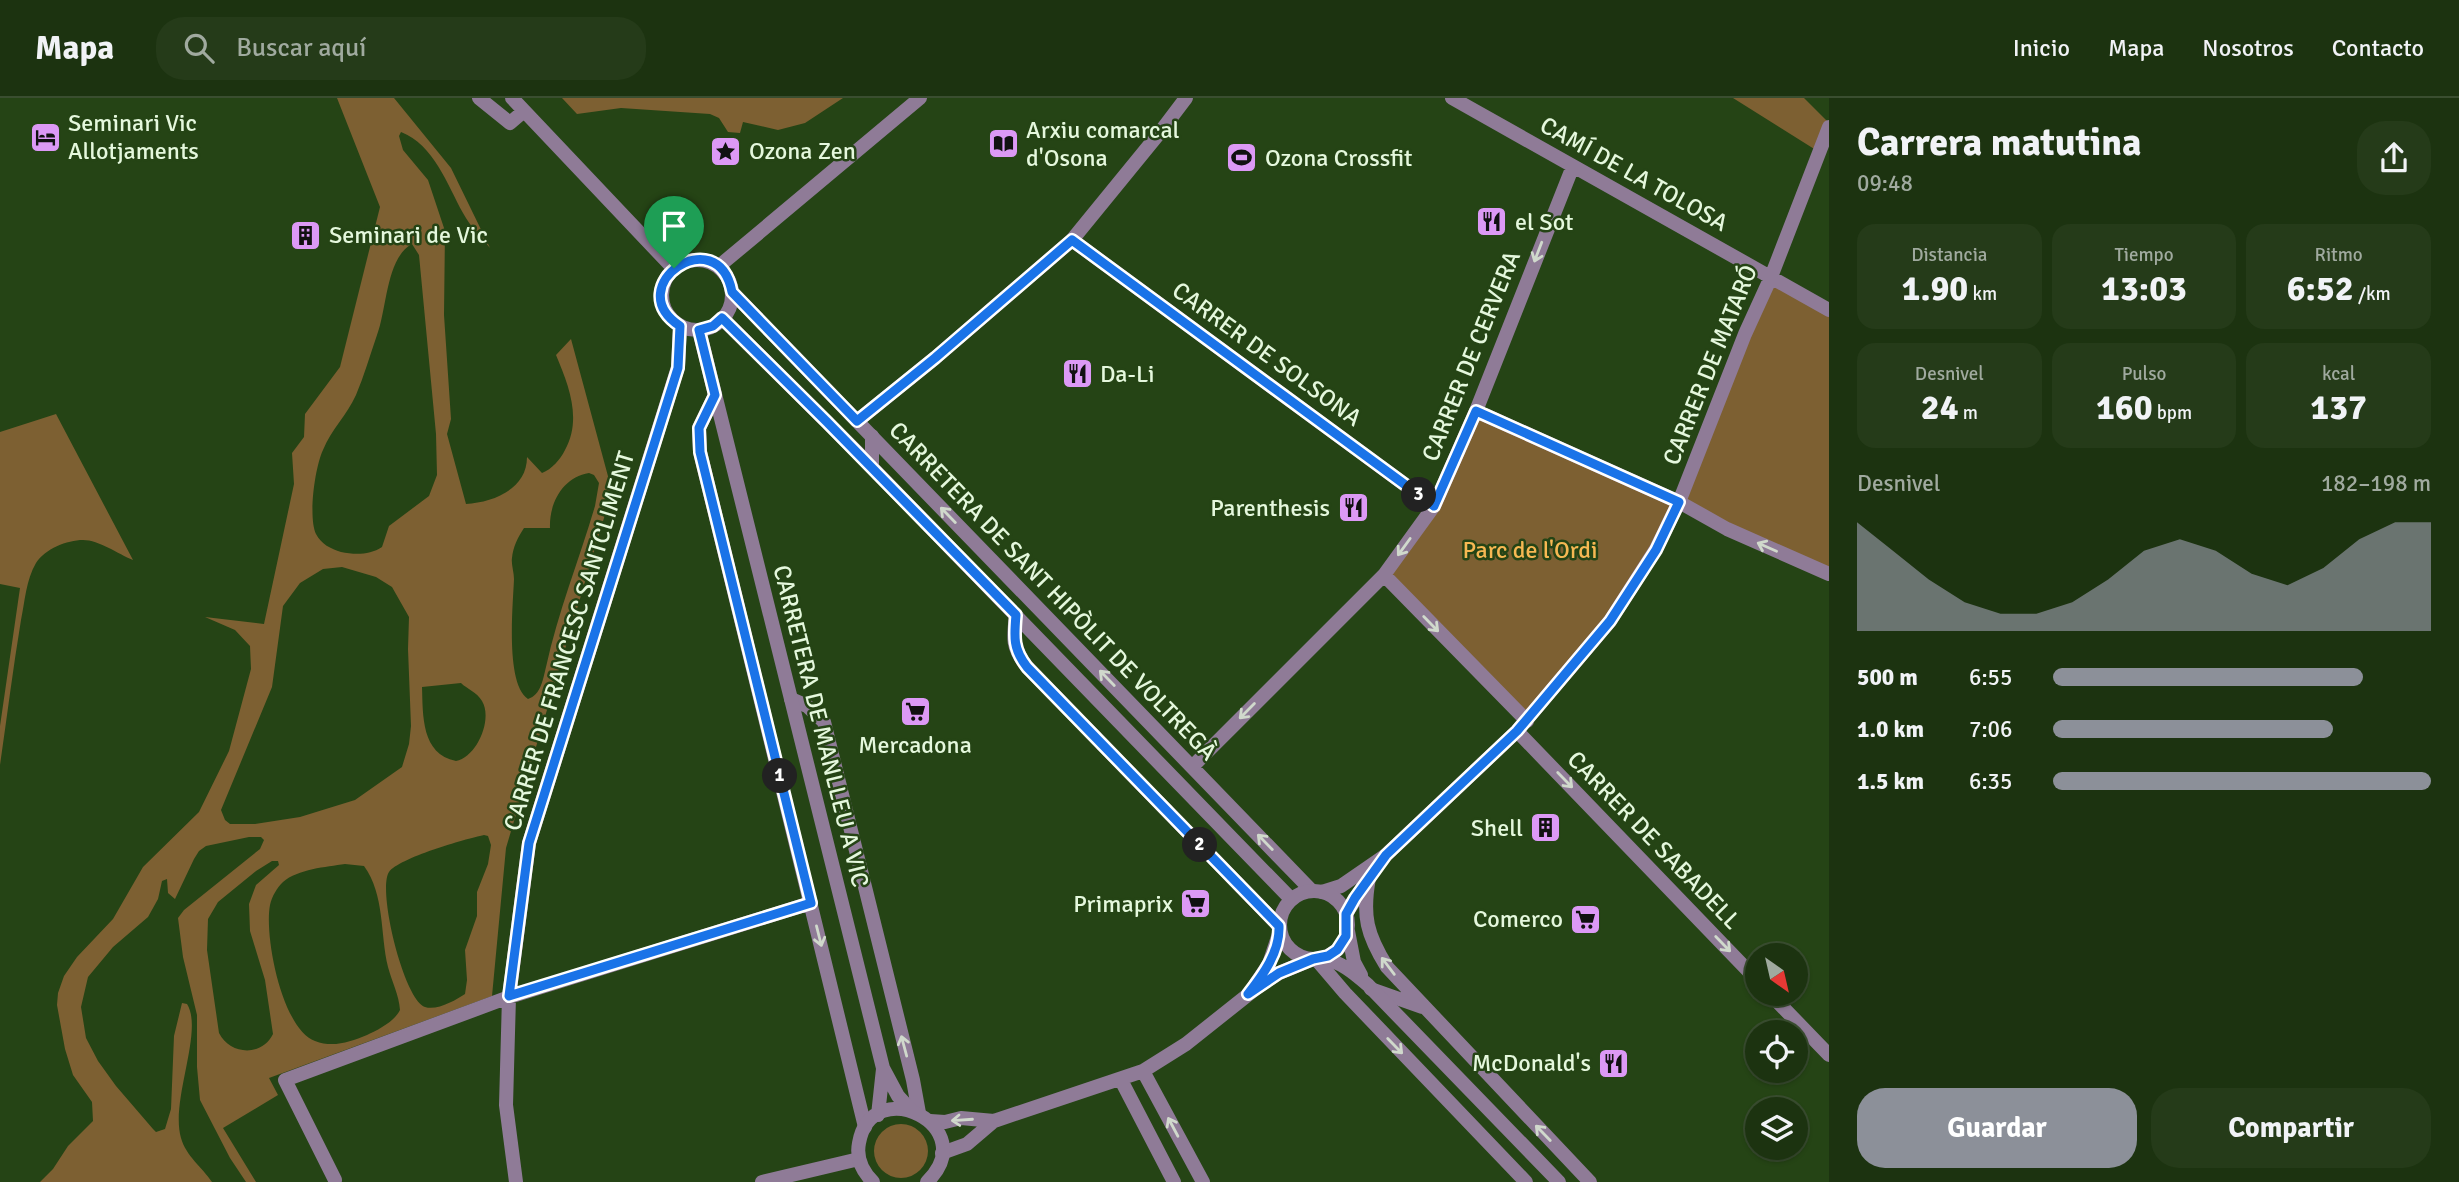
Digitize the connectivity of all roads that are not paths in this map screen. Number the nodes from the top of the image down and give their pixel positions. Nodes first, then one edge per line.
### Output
1 (479, 98) edge
2 (512, 98) edge
3 (920, 98) edge
4 (1186, 98) edge
5 (1452, 98) edge
6 (524, 111) junction
7 (1829, 127) edge
8 (1573, 166) junction
9 (1072, 240) junction
10 (718, 267) junction
11 (674, 268) junction
12 (1771, 277) junction
13 (732, 292) junction
14 (1829, 310) edge
15 (722, 318) junction
16 (680, 326) junction
17 (699, 330) junction
18 (715, 395) junction
19 (1476, 411) junction
20 (857, 421) junction
21 (872, 436) junction
22 (872, 467) junction
23 (1679, 502) junction
24 (1434, 506) junction
25 (1384, 575) junction
26 (1829, 575) edge
27 (1016, 615) junction
28 (791, 699) junction
29 (1522, 726) junction
30 (1192, 766) junction
31 (1386, 855) junction
32 (1369, 878) junction
33 (1317, 891) junction
34 (1291, 899) junction
35 (811, 903) junction
36 (1347, 921) junction
37 (1280, 929) junction
38 (1317, 959) junction
39 (1745, 967) edge
40 (1369, 987) junction
41 (1248, 994) junction
42 (509, 996) junction
43 (1782, 1006) edge
44 (1423, 1008) junction
45 (1829, 1055) edge
46 (883, 1068) junction
47 (1143, 1071) junction
48 (1121, 1080) junction
49 (878, 1115) junction
50 (920, 1115) junction
51 (994, 1121) junction
52 (865, 1128) junction
53 (942, 1153) junction
54 (859, 1159) junction
55 (933, 1179) edge
56 (335, 1180) dead end
57 (516, 1182) edge
58 (762, 1182) edge
59 (873, 1182) edge
60 (1174, 1182) edge
61 (1203, 1182) edge
62 (1526, 1182) edge
63 (1559, 1182) edge
64 (1590, 1182) edge

1 - 6 street
2 - 6 street
3 - 10 street
4 - 9 street
5 - 8 street, CAMÍ DE LA TOLOSA
6 - 11 street
7 - 12 street, CARRER DE MATARÓ
8 - 12 street, CAMÍ DE LA TOLOSA
8 -> 19 street, CARRER DE CERVERA
9 - 20 street
9 - 24 street, CARRER DE SOLSONA
10 - 11 street
10 - 13 street
11 - 16 street
12 - 14 street, CAMÍ DE LA TOLOSA
12 - 23 street, CARRER DE MATARÓ
13 - 15 street
13 - 20 street, CARRETERA DE SANT HIPÒLIT DE VOLTREGÀ
15 - 17 street
15 - 22 street, CARRETERA DE SANT HIPÒLIT DE VOLTREGÀ
16 - 17 street
16 - 42 street, CARRER DE FRANCESC SANTCLIMENT
17 - 18 street, CARRETERA DE MANLLEU A VIC
18 - 28 street, CARRETERA DE MANLLEU A VIC
18 - 35 street
19 - 23 street
19 - 24 street, CARRER DE CERVERA
20 - 21 street, CARRETERA DE SANT HIPÒLIT DE VOLTREGÀ
21 - 22 street
30 -> 21 street, CARRETERA DE SANT HIPÒLIT DE VOLTREGÀ
22 - 27 street, CARRETERA DE SANT HIPÒLIT DE VOLTREGÀ
26 -> 23 street
23 - 29 street, CARRER DE MATARÓ
24 -> 25 street, CARRER DE CERVERA
25 -> 29 street, CARRER DE SABADELL
25 -> 30 street, CARRER DE CERVERA
27 - 34 street, CARRETERA DE SANT HIPÒLIT DE VOLTREGÀ
27 - 37 street, CARRETERA DE SANT HIPÒLIT DE VOLTREGÀ
28 - 46 street, CARRETERA DE MANLLEU A VIC
50 -> 28 street
29 - 31 street, CARRER DE MATARÓ
29 -> 39 street, CARRER DE SABADELL
33 -> 30 street, CARRETERA DE SANT HIPÒLIT DE VOLTREGÀ
31 - 32 street, CARRER DE MATARÓ
31 - 33 street, CARRER DE MATARÓ
32 - 36 street, CARRER DE MATARÓ
44 -> 32 street
33 - 34 street
33 - 36 street
34 - 37 street
35 - 42 street
35 -> 52 street
36 - 38 street
36 - 40 street
37 - 38 street
37 - 41 street
38 - 40 street
38 - 41 street
38 -> 62 street
40 - 44 street
40 - 63 street
41 - 47 street
42 - 56 street
42 - 57 street, CARRER DE FRANCESC SANTCLIMENT
43 - 45 street
64 -> 44 street
46 - 49 street, CARRETERA DE MANLLEU A VIC
46 - 50 street, CARRETERA DE MANLLEU A VIC
47 - 48 street
61 -> 47 street
48 - 51 street
48 - 60 street
49 - 50 street
49 - 52 street
51 -> 50 street
50 - 53 street
51 - 53 street
52 - 54 street
53 - 55 street
54 - 58 street
54 - 59 street

